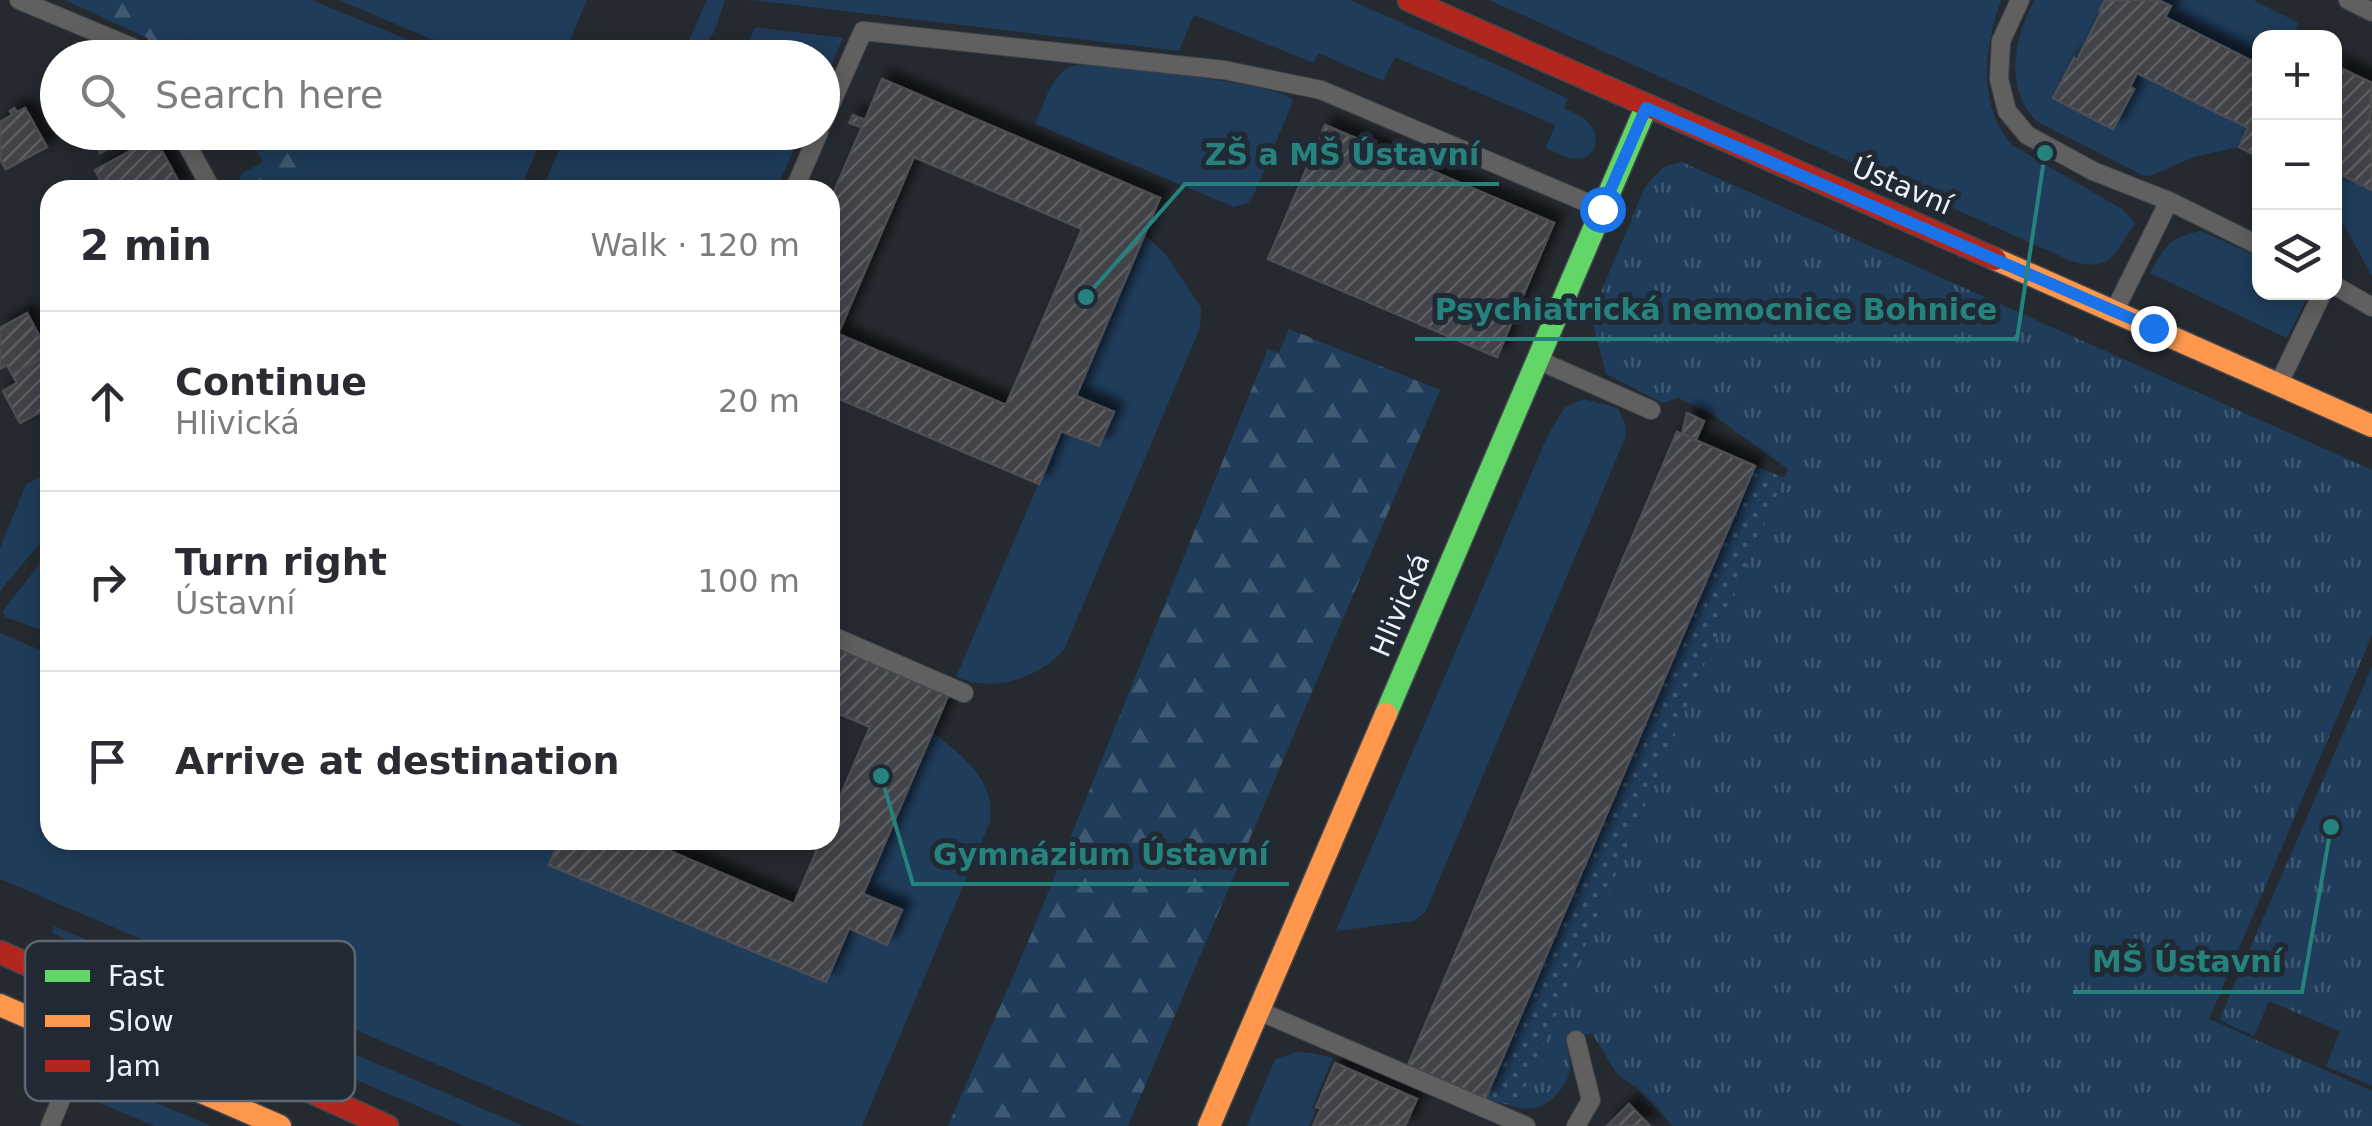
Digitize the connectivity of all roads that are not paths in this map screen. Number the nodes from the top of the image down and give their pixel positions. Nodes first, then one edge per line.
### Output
1 (19, 0) edge
2 (1409, 0) edge
3 (2020, 0) edge
4 (2348, 0) edge
5 (2367, 8) edge
6 (115, 40) edge
7 (840, 83) edge
8 (1646, 108) junction
9 (190, 150) edge
10 (811, 150) edge
11 (206, 180) edge
12 (798, 180) edge
13 (2169, 201) junction
14 (1602, 209) junction
15 (2252, 242) edge
16 (2342, 289) edge
17 (2319, 300) edge
18 (2372, 307) edge
19 (2115, 310) junction
20 (1537, 360) junction
21 (2279, 384) junction
22 (1651, 410) dead end
23 (2372, 426) edge
24 (840, 639) edge
25 (964, 693) dead end
26 (0, 952) edge
27 (25, 970) edge
28 (0, 1005) edge
29 (25, 1009) edge
30 (1259, 1011) junction
31 (1576, 1040) dead end
32 (60, 1101) edge
33 (236, 1101) edge
34 (329, 1101) edge
35 (50, 1126) edge
36 (280, 1126) edge
37 (387, 1126) edge
38 (1209, 1126) edge
39 (1526, 1126) edge
40 (1576, 1126) edge

1 - 6 lane
2 - 8 street, Ústavní
3 - 13 lane
4 - 5 lane
7 - 14 lane
8 - 14 street, Hlivická
8 - 19 street, Ústavní
9 - 11 lane
10 - 12 lane
13 - 15 lane
13 - 19 lane
14 - 20 street, Hlivická
16 - 18 lane
17 - 21 lane
19 - 21 street, Ústavní
20 - 22 lane
20 - 30 street, Hlivická
21 - 23 street, Ústavní
24 - 25 lane
26 - 27 street
28 - 29 street
30 - 38 street, Hlivická
30 - 39 lane
31 - 40 lane
32 - 35 lane
33 - 36 street
34 - 37 street

